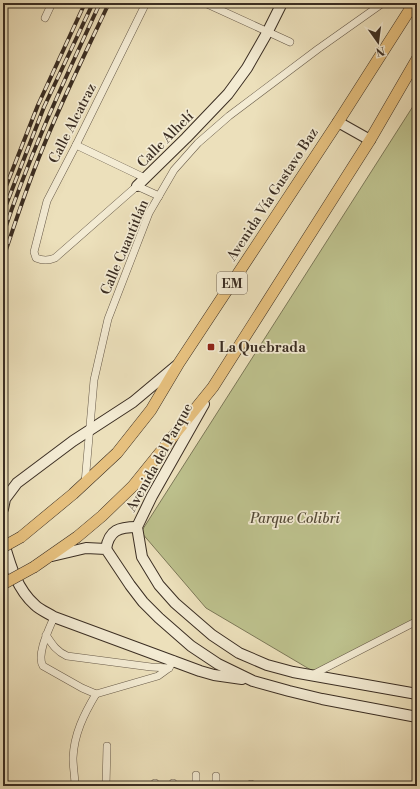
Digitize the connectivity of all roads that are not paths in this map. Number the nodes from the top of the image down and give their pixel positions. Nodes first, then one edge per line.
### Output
1 (52, 3) edge
2 (146, 3) edge
3 (205, 3) edge
4 (282, 3) edge
5 (383, 3) edge
6 (414, 3) edge
7 (45, 18) dead end
8 (268, 33) junction
9 (290, 42) dead end
10 (417, 59) edge
11 (338, 122) junction
12 (370, 140) junction
13 (76, 145) junction
14 (145, 178) junction
15 (137, 186) junction
16 (159, 196) junction
17 (36, 258) joint
18 (179, 363) junction
19 (213, 387) junction
20 (88, 432) junction
21 (85, 483) junction
22 (3, 509) edge
23 (137, 528) junction
24 (3, 540) edge
25 (3, 547) edge
26 (106, 549) junction
27 (52, 556) junction
28 (3, 584) edge
29 (54, 617) junction
30 (417, 621) edge
31 (46, 635) junction
32 (171, 664) junction
33 (312, 675) junction
34 (253, 681) junction
35 (96, 694) junction
36 (417, 694) edge
37 (417, 717) edge
38 (107, 746) dead end
39 (196, 775) dead end
40 (216, 776) dead end
41 (75, 786) edge
42 (106, 786) edge
43 (196, 786) edge
44 (216, 786) edge

1 - 7 street
2 - 13 street, Calle Alcatraz
3 - 8 street
4 - 8 main road, Calle Alhelí
5 - 16 street, Calle Cuautitlán
6 - 11 main road, Avenida Vía Gustavo Baz / EM
8 - 9 street
8 - 14 main road, Calle Alhelí
10 - 12 main road
11 - 12 main road
11 - 18 main road, Avenida Vía Gustavo Baz / EM
12 - 19 main road
13 - 14 street
13 - 17 street, Calle Alcatraz
14 - 15 main road, Calle Alhelí
15 - 16 street
15 - 17 street, Calle Alhelí
16 - 20 street, Calle Cuautitlán
18 - 20 main road
18 - 21 main road, Avenida Vía Gustavo Baz / EM
19 - 23 main road, Avenida del Parque
19 - 27 main road
20 - 21 street, Calle Cuautitlán
20 - 22 main road
21 - 25 main road, Avenida Vía Gustavo Baz / EM, bridge
23 - 26 main road
23 - 33 main road, Avenida del Parque
24 - 29 main road
26 - 27 main road
26 - 34 main road
27 - 28 main road, bridge
29 - 31 street
29 - 32 main road
30 - 33 street
31 - 32 street
31 - 35 street
32 - 34 main road
32 - 35 street
33 - 36 main road, Avenida del Parque
34 - 37 main road
35 - 41 street
38 - 42 street
39 - 43 street
40 - 44 street

